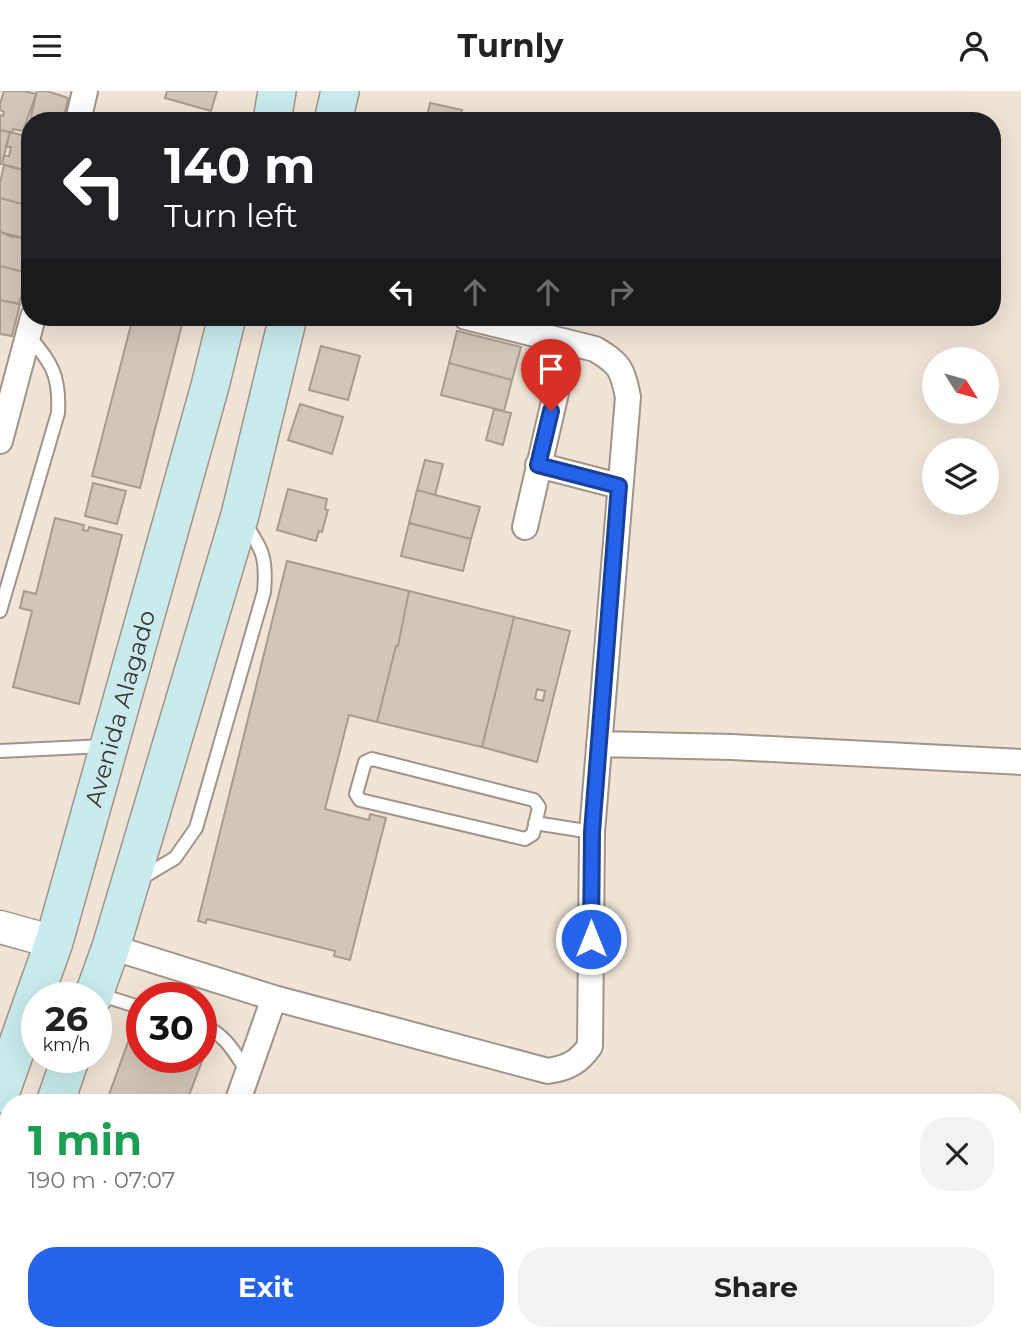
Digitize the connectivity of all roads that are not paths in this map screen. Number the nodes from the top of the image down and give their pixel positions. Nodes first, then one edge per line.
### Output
1 (85, 91) edge
2 (278, 91) edge
3 (340, 91) edge
4 (80, 112) edge
5 (274, 112) edge
6 (335, 112) edge
7 (31, 326) edge
8 (225, 326) edge
9 (286, 326) edge
10 (502, 326) edge
11 (558, 384) dead end
12 (210, 386) junction
13 (267, 405) junction
14 (0, 441) edge
15 (538, 465) junction
16 (619, 486) junction
17 (240, 515) junction
18 (525, 527) dead end
19 (0, 611) edge
20 (599, 744) junction
21 (109, 745) junction
22 (0, 751) edge
23 (1021, 762) edge
24 (535, 823) junction
25 (592, 832) junction
26 (129, 885) junction
27 (0, 927) edge
28 (54, 942) junction
29 (111, 947) junction
30 (99, 982) edge
31 (274, 998) junction
32 (217, 1033) edge
33 (65, 1073) edge
34 (248, 1073) junction
35 (0, 1094) edge
36 (58, 1094) edge
37 (240, 1094) edge

1 - 4 street
2 - 5 main road
3 - 6 main road
7 - 14 street
7 - 19 lane
8 - 12 main road, Avenida Alagado
9 - 13 main road
10 - 16 street
11 - 15 street
12 - 13 main road
12 - 21 main road, Avenida Alagado
13 - 17 main road
15 - 16 street
15 - 18 street
16 - 20 street
17 - 26 main road
17 - 26 lane
20 - 23 street
20 - 25 street
21 - 22 lane
21 - 28 main road, Avenida Alagado
24 - 24 lane
24 - 25 lane
25 - 31 street
26 - 29 main road
27 - 28 street
28 - 35 main road, Avenida Alagado
29 - 30 main road
29 - 31 street
31 - 34 street
32 - 34 lane
33 - 36 main road
34 - 37 street

